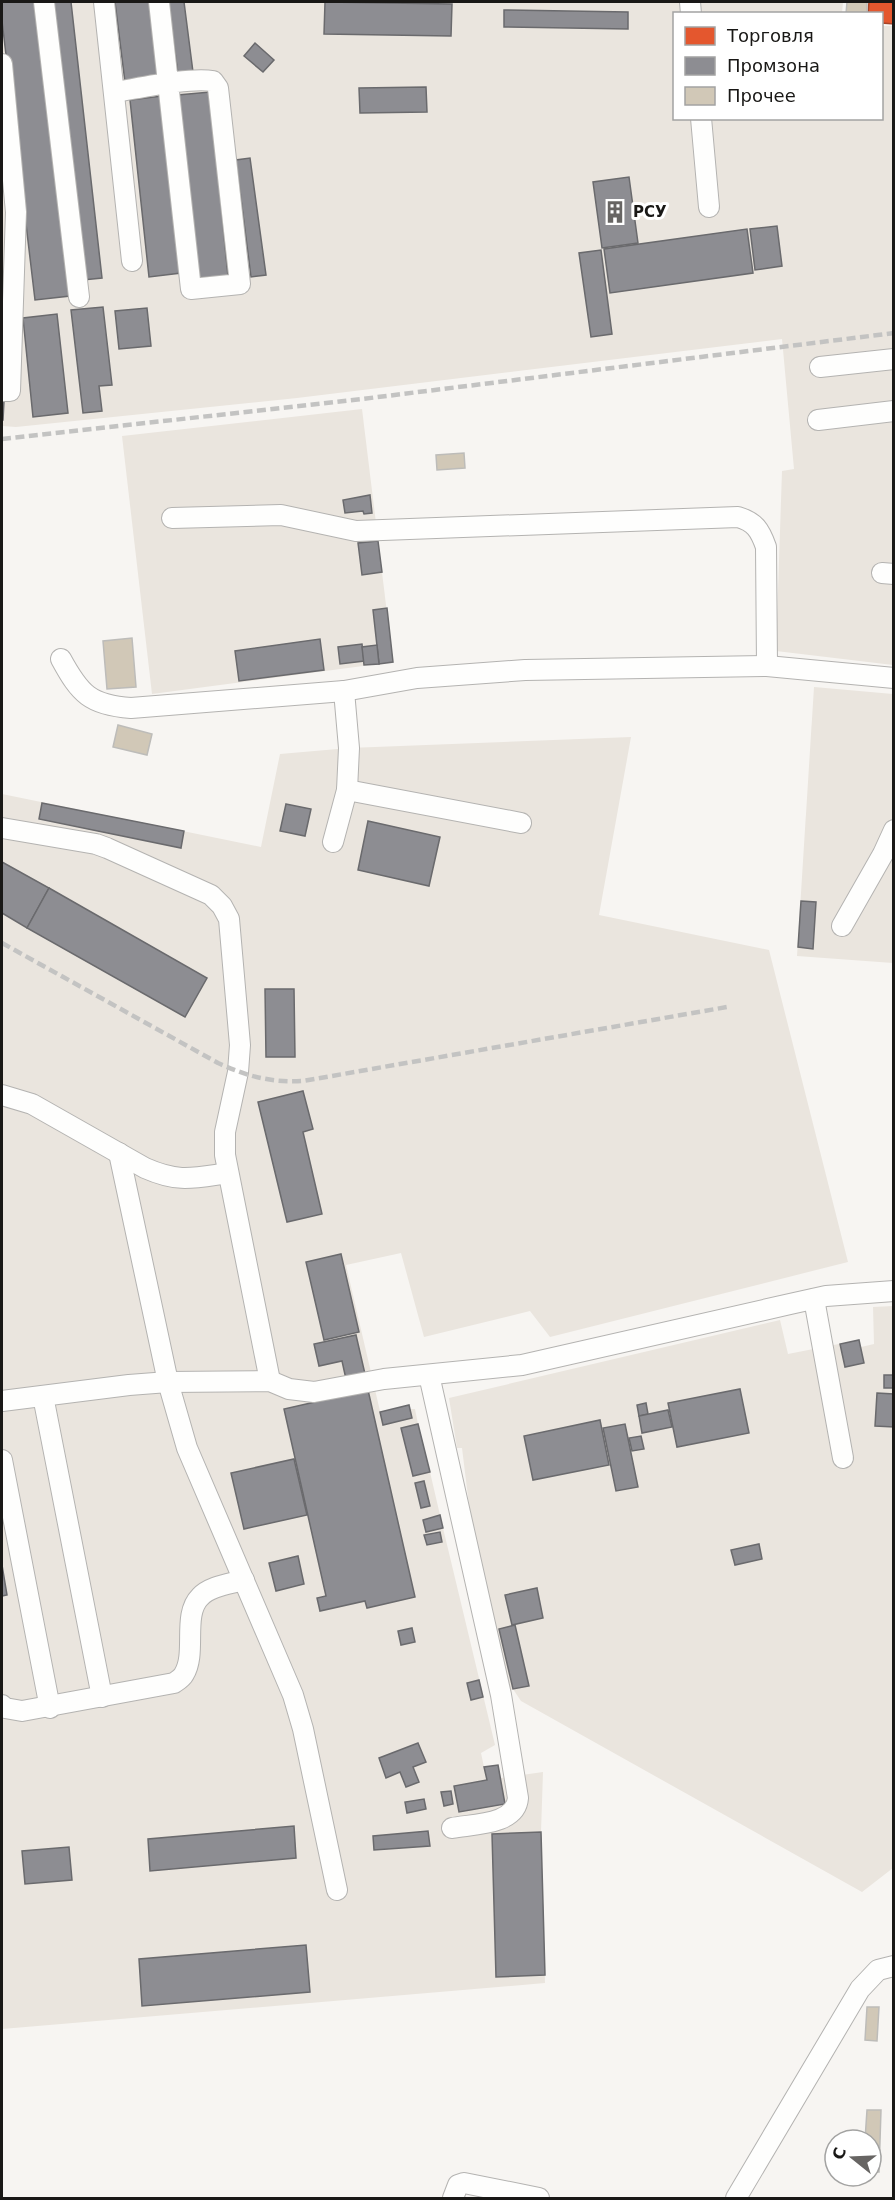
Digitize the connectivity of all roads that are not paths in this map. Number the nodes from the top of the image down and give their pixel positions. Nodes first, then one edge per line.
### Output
1 (44, 2) edge
2 (104, 2) edge
3 (159, 2) edge
4 (2, 64) edge
5 (169, 84) junction
6 (115, 92) junction
7 (701, 120) edge
8 (5, 140) edge
9 (8, 192) edge
10 (709, 207) dead end
11 (8, 247) edge
12 (132, 261) dead end
13 (79, 297) dead end
14 (7, 299) edge
15 (6, 349) edge
16 (894, 359) edge
17 (820, 366) dead end
18 (2, 391) edge
19 (894, 411) edge
20 (818, 420) dead end
21 (172, 518) dead end
22 (61, 659) dead end
23 (767, 666) junction
24 (894, 678) edge
25 (344, 691) junction
26 (347, 790) junction
27 (521, 822) dead end
28 (2, 828) edge
29 (894, 830) edge
30 (333, 842) dead end
31 (842, 926) dead end
32 (2, 1095) edge
33 (119, 1153) junction
34 (228, 1173) junction
35 (894, 1291) edge
36 (814, 1299) junction
37 (429, 1375) junction
38 (270, 1381) junction
39 (168, 1383) junction
40 (43, 1396) junction
41 (2, 1401) edge
42 (843, 1458) dead end
43 (2, 1460) edge
44 (244, 1580) junction
45 (102, 1697) junction
46 (2, 1705) edge
47 (50, 1708) junction
48 (452, 1828) dead end
49 (338, 1890) dead end
50 (894, 1966) edge
51 (453, 2199) edge
52 (539, 2199) edge
53 (736, 2199) edge

1 - 13 lane
2 - 6 lane
3 - 5 lane
4 - 8 lane
5 - 5 lane
5 - 6 lane
6 - 12 lane
7 - 10 lane
8 - 9 lane
9 - 11 lane
11 - 14 lane
14 - 15 lane
15 - 18 lane
16 - 17 lane
19 - 20 lane
21 - 23 lane
22 - 25 lane
23 - 24 lane
23 - 25 lane
25 - 26 lane
26 - 27 lane
26 - 30 lane
28 - 34 lane
29 - 31 lane
32 - 33 lane
33 - 34 lane
33 - 39 lane
34 - 38 lane
35 - 36 lane
36 - 37 lane
36 - 42 lane
37 - 38 lane
37 - 48 lane
38 - 39 lane
39 - 40 lane
39 - 44 lane
40 - 41 lane
40 - 45 lane
43 - 47 lane
44 - 45 lane
44 - 49 lane
45 - 47 lane
46 - 47 lane
50 - 53 lane
51 - 52 lane

